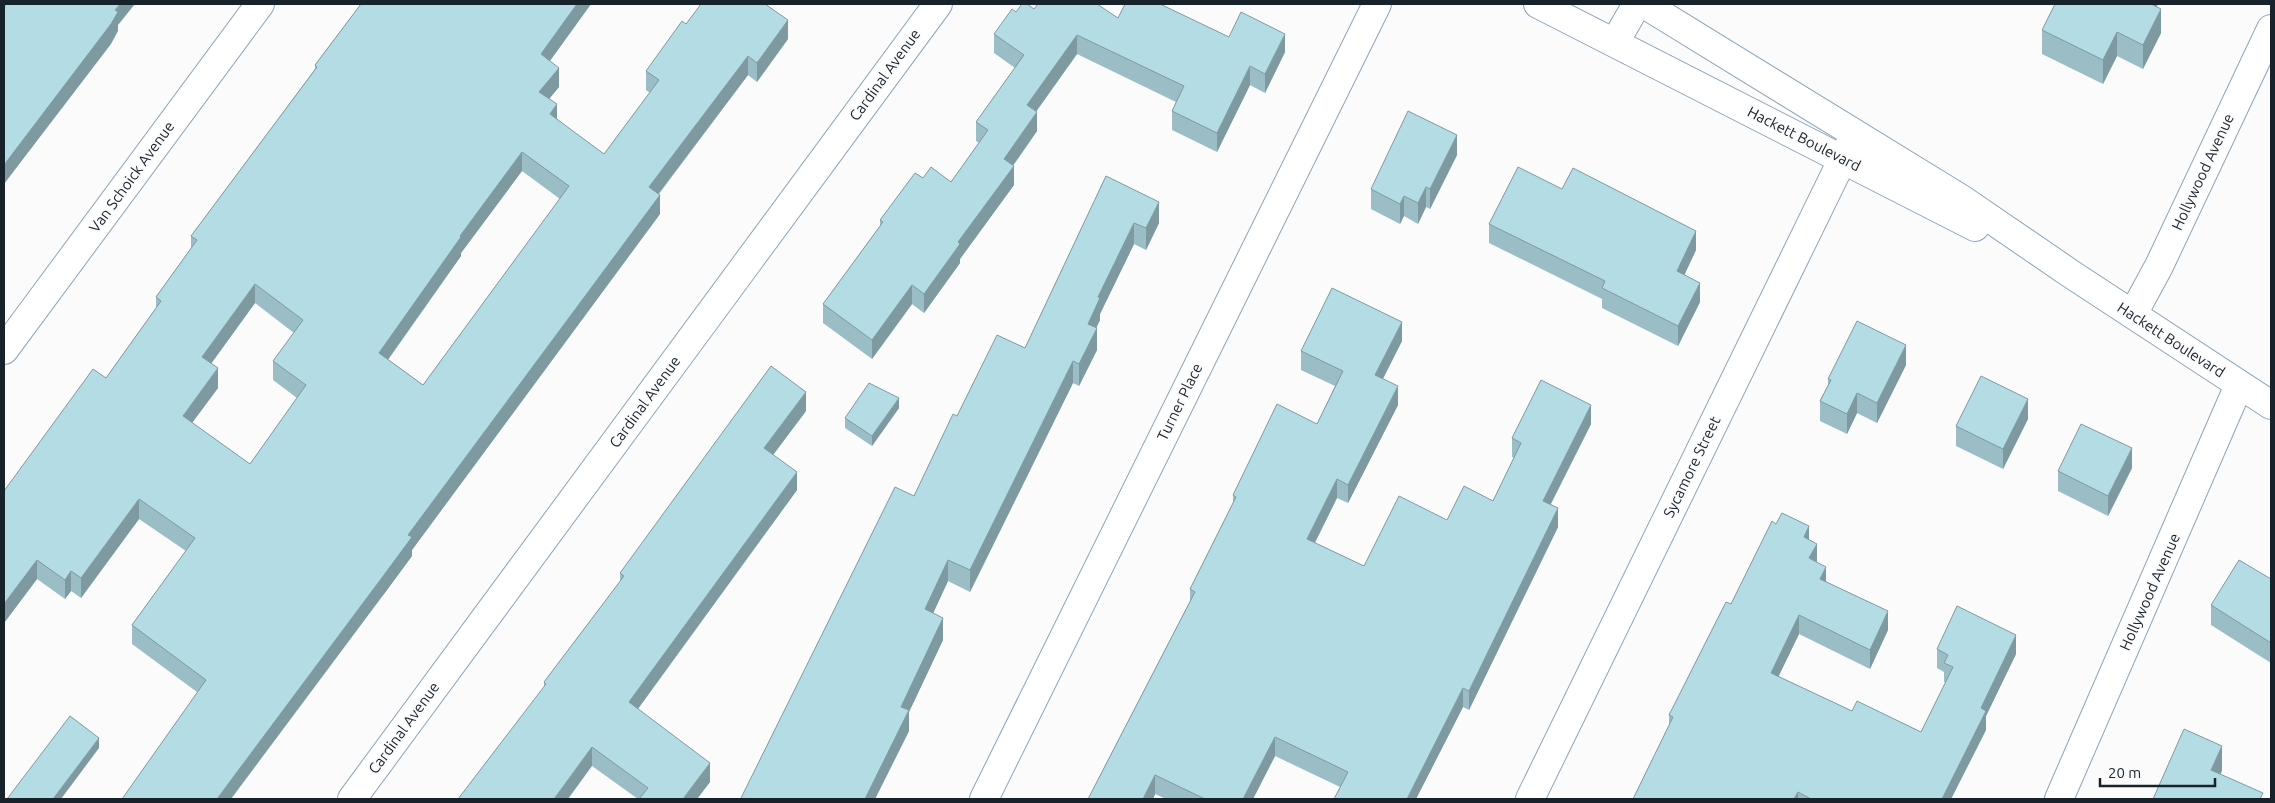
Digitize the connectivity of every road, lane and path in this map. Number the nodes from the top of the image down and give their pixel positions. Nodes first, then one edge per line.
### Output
1 (260, 4) edge
2 (938, 4) edge
3 (1377, 4) edge
4 (1538, 4) edge
5 (1637, 4) edge
6 (1644, 4) edge
7 (2271, 29) edge
8 (1615, 42) junction
9 (1855, 134) junction
10 (1843, 160) junction
11 (2070, 274) junction
12 (2133, 314) junction
13 (4, 350) edge
14 (2239, 385) junction
15 (2271, 405) edge
16 (352, 799) edge
17 (984, 799) edge
18 (1530, 799) edge
19 (2059, 799) edge

1 - 13 street, Van Schoick Avenue
2 - 16 street, Cardinal Avenue
3 - 17 street, Turner Place
4 - 8 street, Hackett Boulevard
5 - 8 street
6 - 9 street, Hackett Boulevard
7 - 12 street, Hollywood Avenue
8 - 10 street, Hackett Boulevard
9 - 10 street, Sycamore Street
9 - 11 street, Hackett Boulevard
10 - 11 street, Hackett Boulevard
10 - 18 street, Sycamore Street
11 - 12 street, Hackett Boulevard
12 - 14 street, Hackett Boulevard
14 - 15 street, Hackett Boulevard
14 - 19 street, Hollywood Avenue

